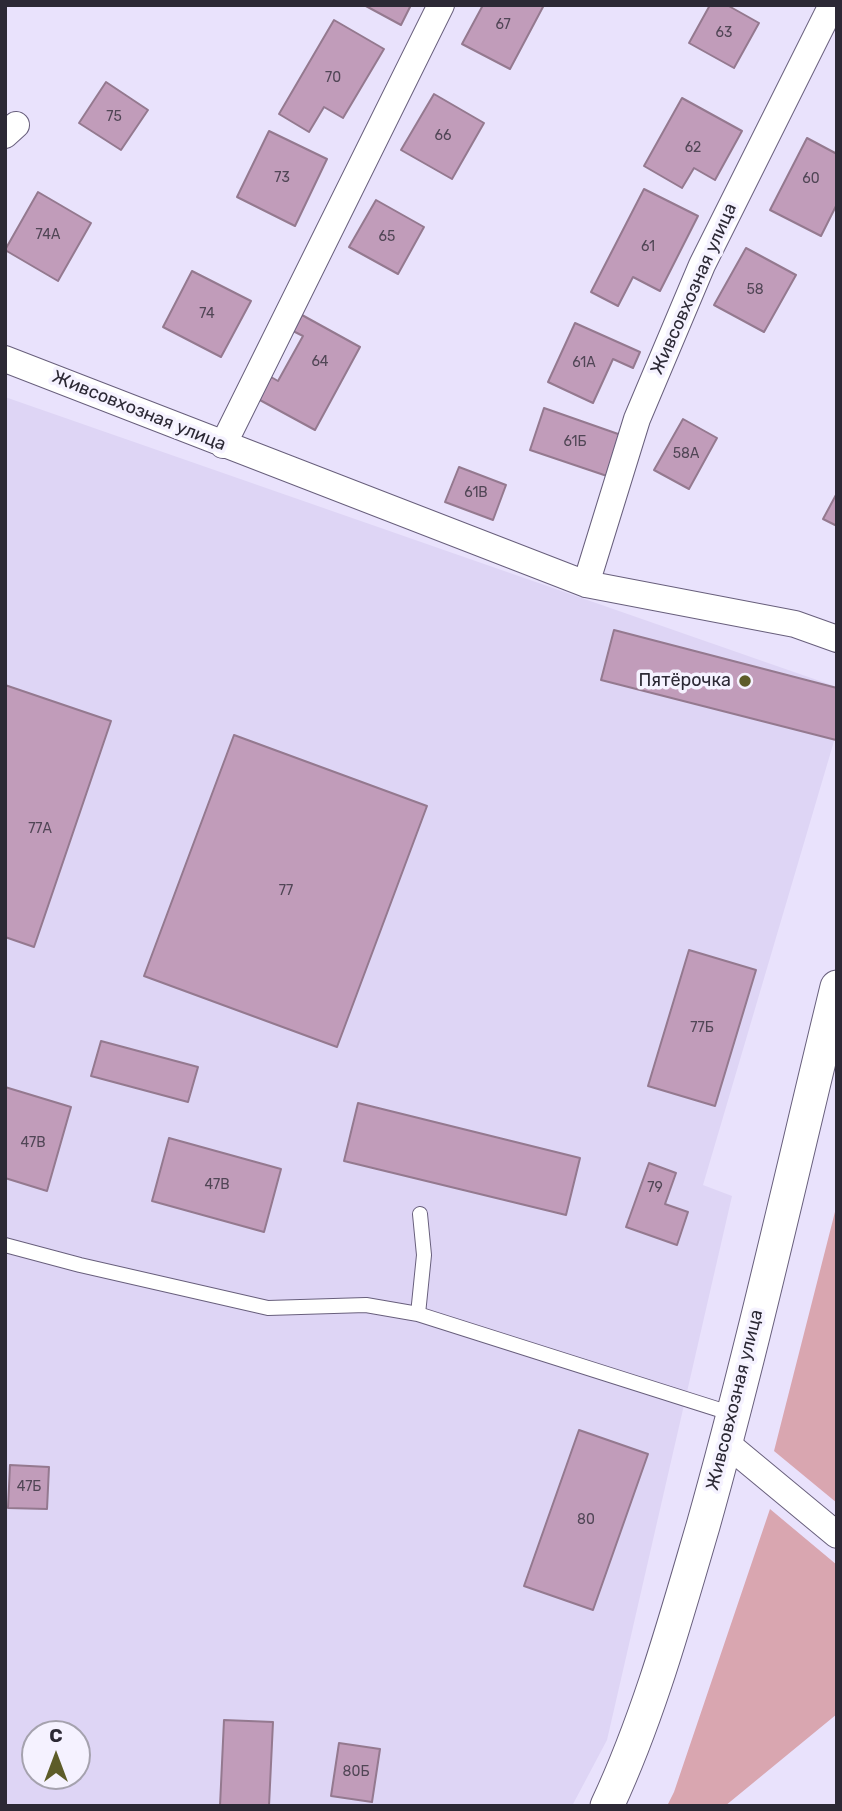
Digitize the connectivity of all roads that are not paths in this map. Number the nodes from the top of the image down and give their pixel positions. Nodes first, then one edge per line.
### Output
1 (441, 5) edge
2 (832, 5) edge
3 (5, 359) edge
4 (223, 445) junction
5 (586, 584) junction
6 (837, 639) edge
7 (837, 987) edge
8 (420, 1214) dead end
9 (5, 1245) edge
10 (418, 1314) junction
11 (730, 1429) junction
12 (837, 1535) edge
13 (607, 1806) edge

1 - 4 street
2 - 5 street, Живсовхозная улица
3 - 4 street, Живсовхозная улица
4 - 5 street, Живсовхозная улица
5 - 6 street, Живсовхозная улица
7 - 11 street, Живсовхозная улица
8 - 10 lane
9 - 10 lane
10 - 11 lane
11 - 12 street
11 - 13 street, Живсовхозная улица

